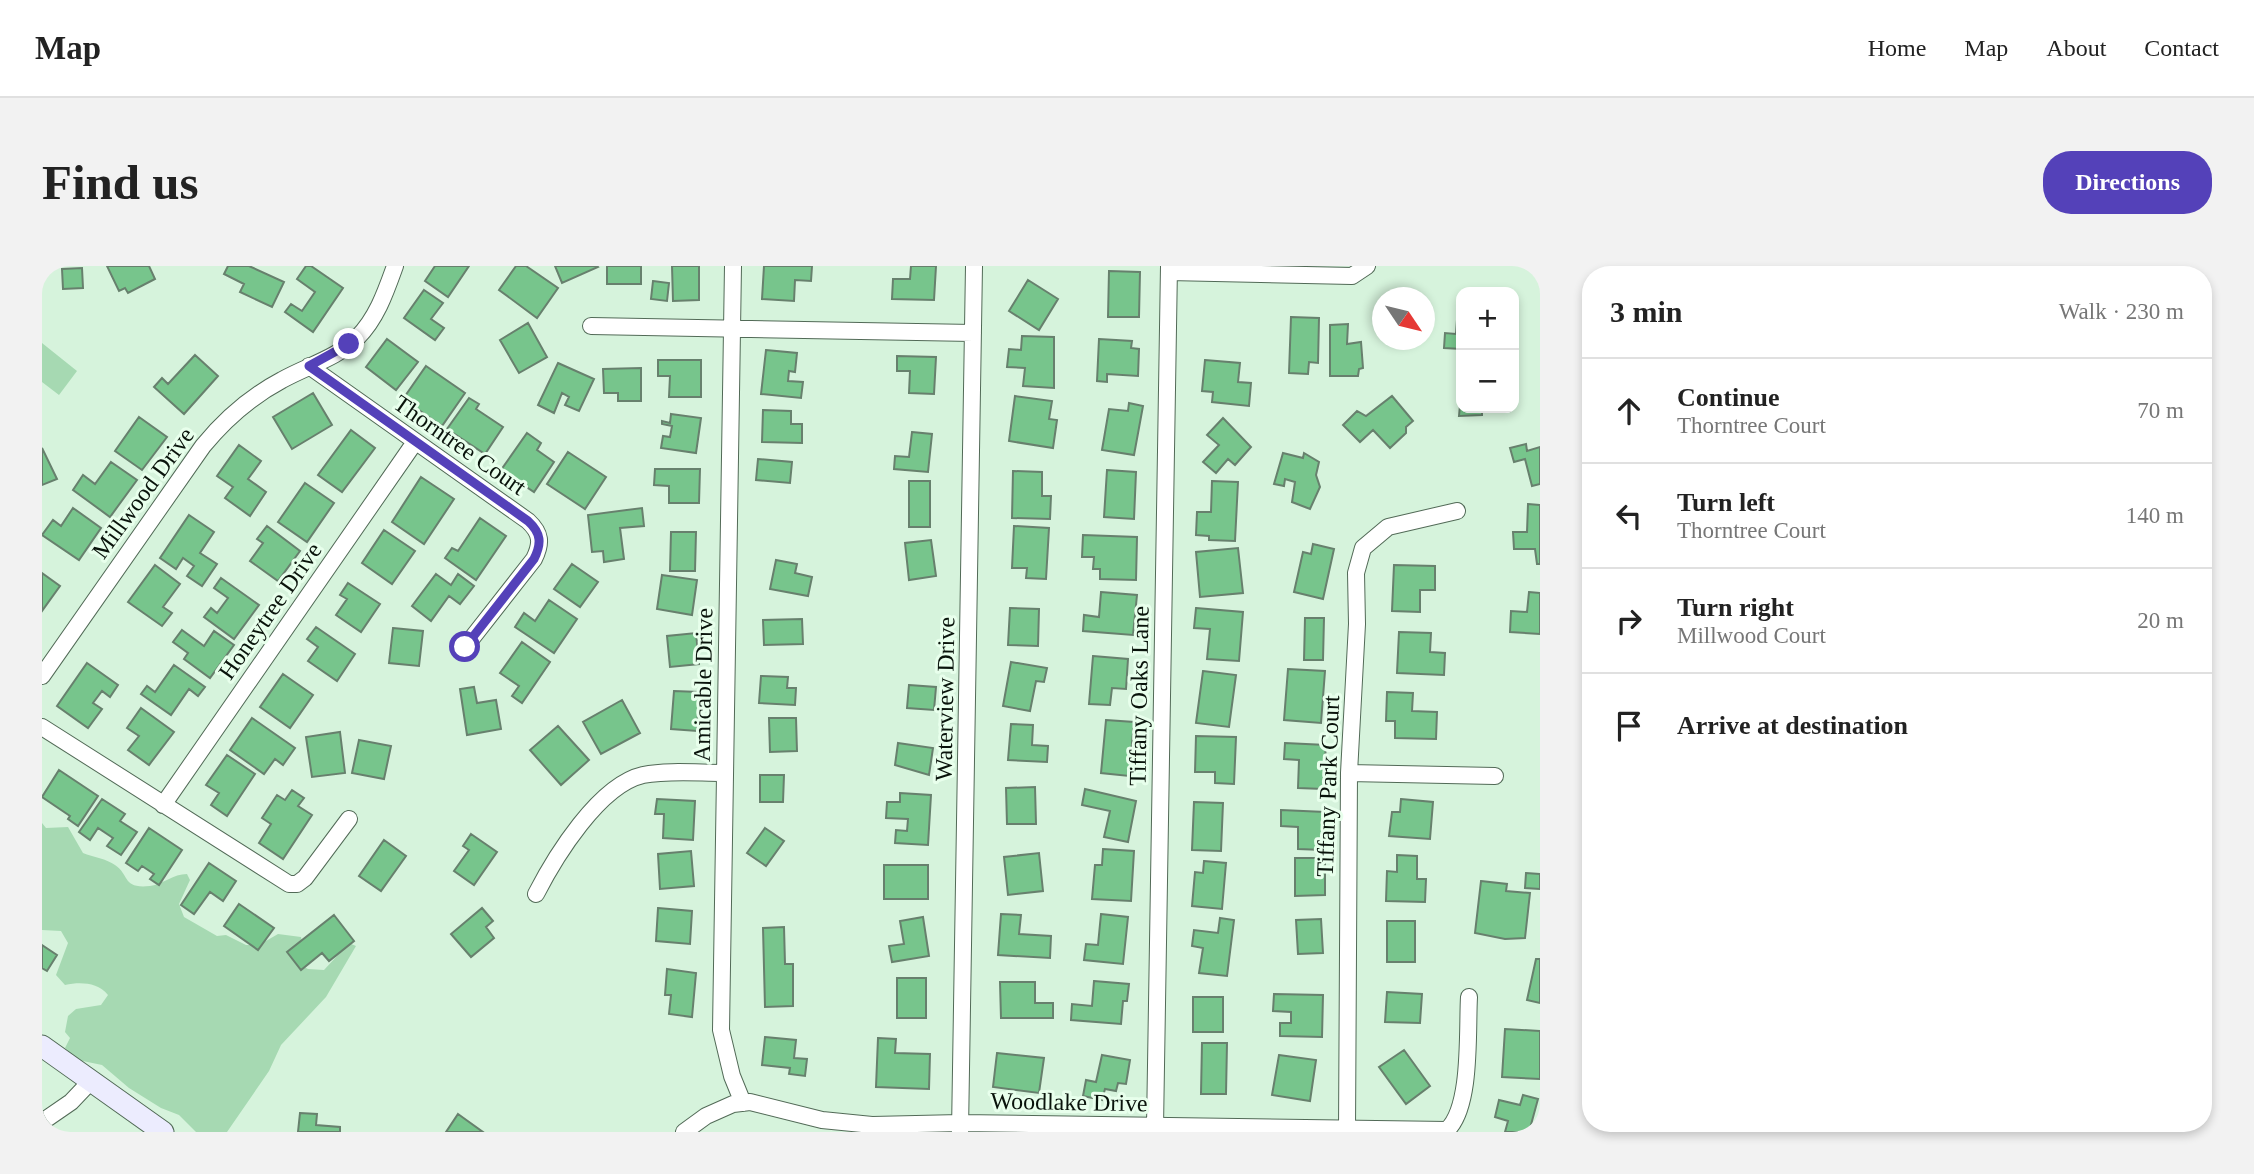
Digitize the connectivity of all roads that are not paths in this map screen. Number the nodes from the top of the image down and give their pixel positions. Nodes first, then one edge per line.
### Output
1 (395, 266) edge
2 (733, 266) edge
3 (974, 266) edge
4 (1367, 266) edge
5 (1169, 269) edge
6 (591, 326) dead end
7 (734, 329) junction
8 (973, 333) junction
9 (309, 366) junction
10 (415, 442) junction
11 (1457, 511) dead end
12 (465, 647) dead end
13 (42, 676) edge
14 (42, 727) edge
15 (1349, 773) junction
16 (724, 774) junction
17 (1495, 776) dead end
18 (163, 805) junction
19 (349, 819) dead end
20 (536, 894) dead end
21 (1469, 997) dead end
22 (42, 1046) edge
23 (90, 1083) junction
24 (743, 1102) junction
25 (42, 1122) edge
26 (1155, 1127) junction
27 (960, 1128) edge
28 (1347, 1130) edge
29 (163, 1132) edge
30 (684, 1132) edge

1 - 9 street, Millwood Drive
2 - 7 street, Amicable Drive
3 - 8 street, Waterview Drive
4 - 5 street
5 - 26 street, Tiffany Oaks Lane
6 - 7 street
7 - 8 street
7 - 16 street, Amicable Drive
8 - 27 street, Waterview Drive
9 - 10 street, Thorntree Court
9 - 13 street, Millwood Drive
10 - 12 street, Thorntree Court
10 - 18 street, Honeytree Drive
11 - 15 street, Tiffany Park Court
14 - 18 street
15 - 17 street
15 - 28 street, Tiffany Park Court
16 - 20 street
16 - 24 street, Amicable Drive
18 - 19 street
21 - 28 street, Woodlake Drive
22 - 23 main road
23 - 25 street
23 - 29 main road
24 - 27 street, Woodlake Drive
24 - 30 street
26 - 27 street, Woodlake Drive
26 - 28 street, Woodlake Drive

